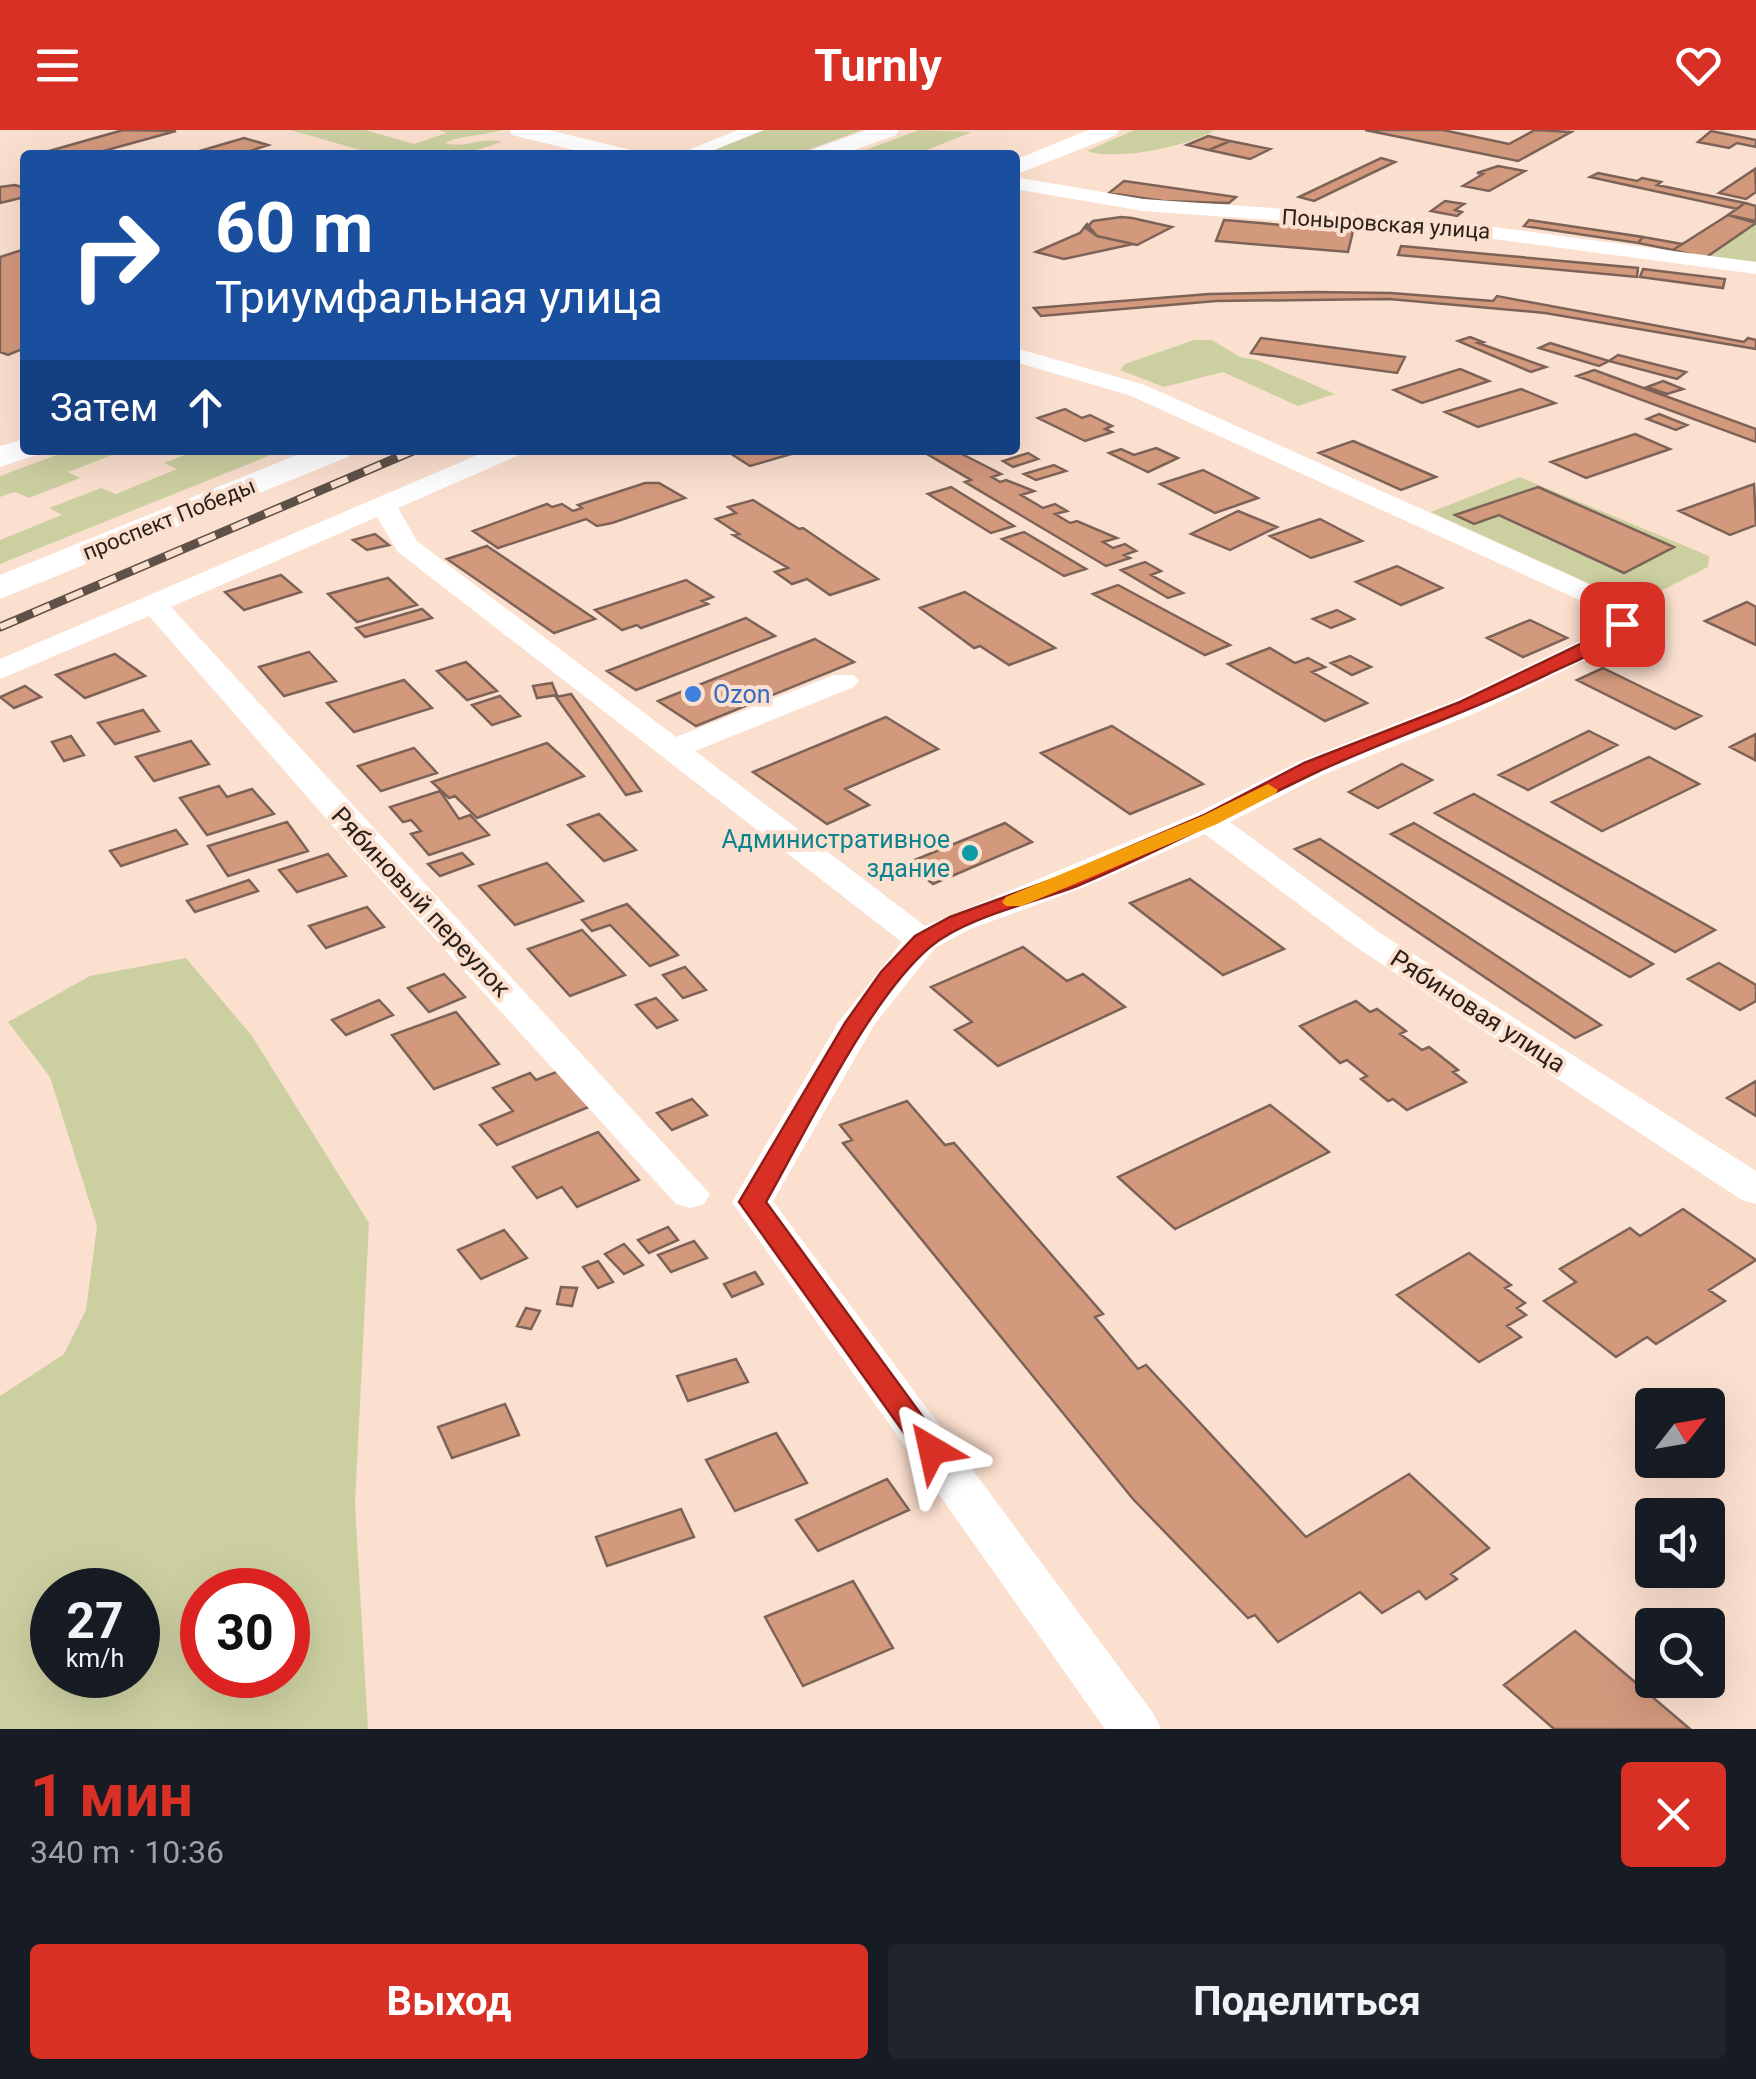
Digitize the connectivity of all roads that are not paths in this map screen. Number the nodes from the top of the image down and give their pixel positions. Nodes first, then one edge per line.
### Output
1 (520, 130) edge
2 (755, 130) edge
3 (888, 130) edge
4 (1108, 130) edge
5 (602, 150) edge
6 (699, 150) edge
7 (834, 150) edge
8 (1020, 166) edge
9 (1020, 184) edge
10 (1756, 268) edge
11 (1020, 355) edge
12 (325, 455) edge
13 (498, 455) edge
14 (383, 505) junction
15 (0, 588) edge
16 (155, 606) junction
17 (0, 670) edge
18 (844, 681) dead end
19 (676, 748) junction
20 (1210, 820) junction
21 (923, 941) junction
22 (1756, 1190) edge
23 (690, 1194) dead end
24 (1135, 1729) edge

1 - 5 main road
2 - 6 street
3 - 7 main road
4 - 8 main road
9 - 10 street, Поныровская улица
11 - 20 street
12 - 15 main road, проспект Победы
13 - 14 street
14 - 16 street
14 - 19 street
16 - 17 street
16 - 23 street, Рябиновый переулок
18 - 19 street
19 - 21 street
20 - 21 street
20 - 22 street, Рябиновая улица
21 - 24 street

